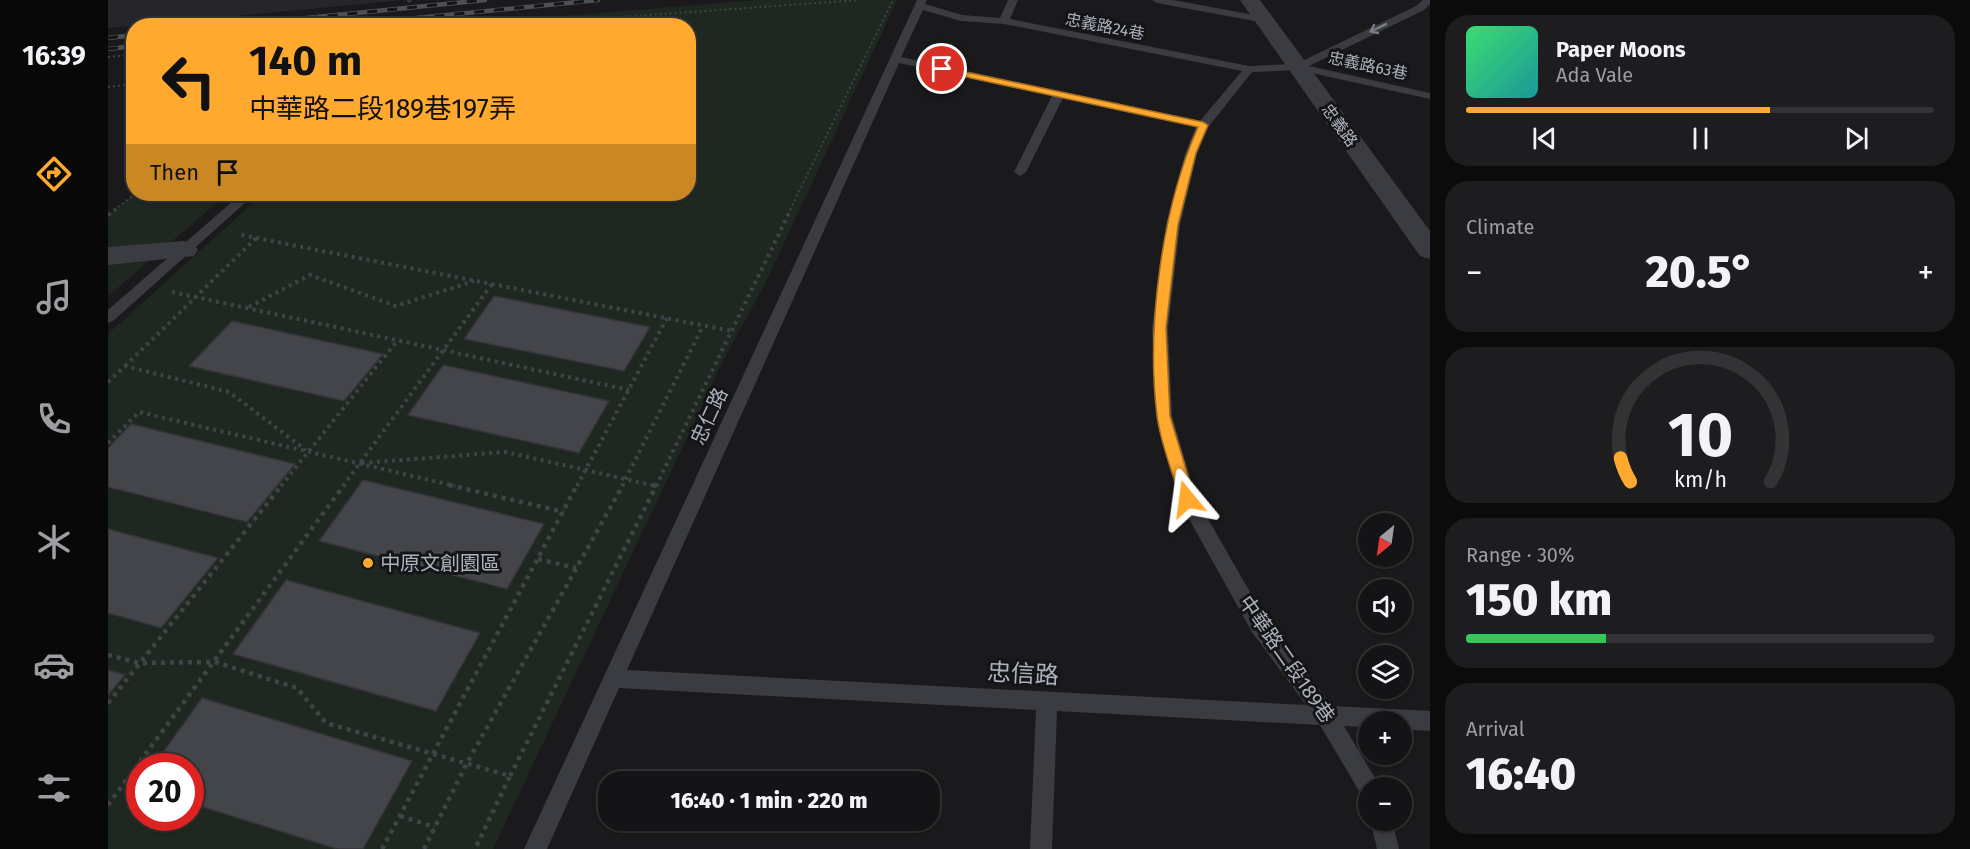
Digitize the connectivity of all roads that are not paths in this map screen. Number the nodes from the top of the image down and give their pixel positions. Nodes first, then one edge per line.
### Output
1 (1013, 0) edge
2 (1157, 0) edge
3 (1251, 0) edge
4 (1429, 0) edge
5 (921, 3) edge
6 (1265, 20) junction
7 (1004, 21) junction
8 (895, 59) junction
9 (1298, 67) junction
10 (1249, 69) junction
11 (1059, 94) junction
12 (1430, 96) edge
13 (1203, 125) junction
14 (1020, 172) dead end
15 (240, 201) edge
16 (184, 250) junction
17 (1430, 250) edge
18 (108, 256) edge
19 (108, 318) edge
20 (613, 678) junction
21 (1047, 701) junction
22 (1326, 715) junction
23 (1430, 721) edge
24 (1363, 777) edge
25 (1384, 831) edge
26 (535, 849) edge
27 (1041, 849) edge
28 (1388, 849) edge

1 - 7 lane
2 - 6 lane
3 - 6 street, 忠義路
4 -> 9 lane
5 - 7 lane, 忠義路24巷
5 - 8 lane, 忠仁路
6 - 9 street, 忠義路
7 - 10 lane, 忠義路24巷
8 - 11 lane
8 - 20 lane, 忠仁路
9 - 10 lane
9 - 12 lane, 忠義路63巷
9 - 17 street, 忠義路
10 - 13 lane, 中華路二段189巷
11 - 13 lane
11 - 14 lane
13 - 22 lane, 中華路二段189巷
15 - 16 lane
16 - 18 street
16 - 19 lane
20 - 21 lane, 忠信路
20 - 26 lane, 忠仁路
21 - 22 lane, 忠信路
21 - 27 lane
22 - 23 lane, 忠信路
22 - 24 lane, 中華路二段189巷
25 - 28 lane

